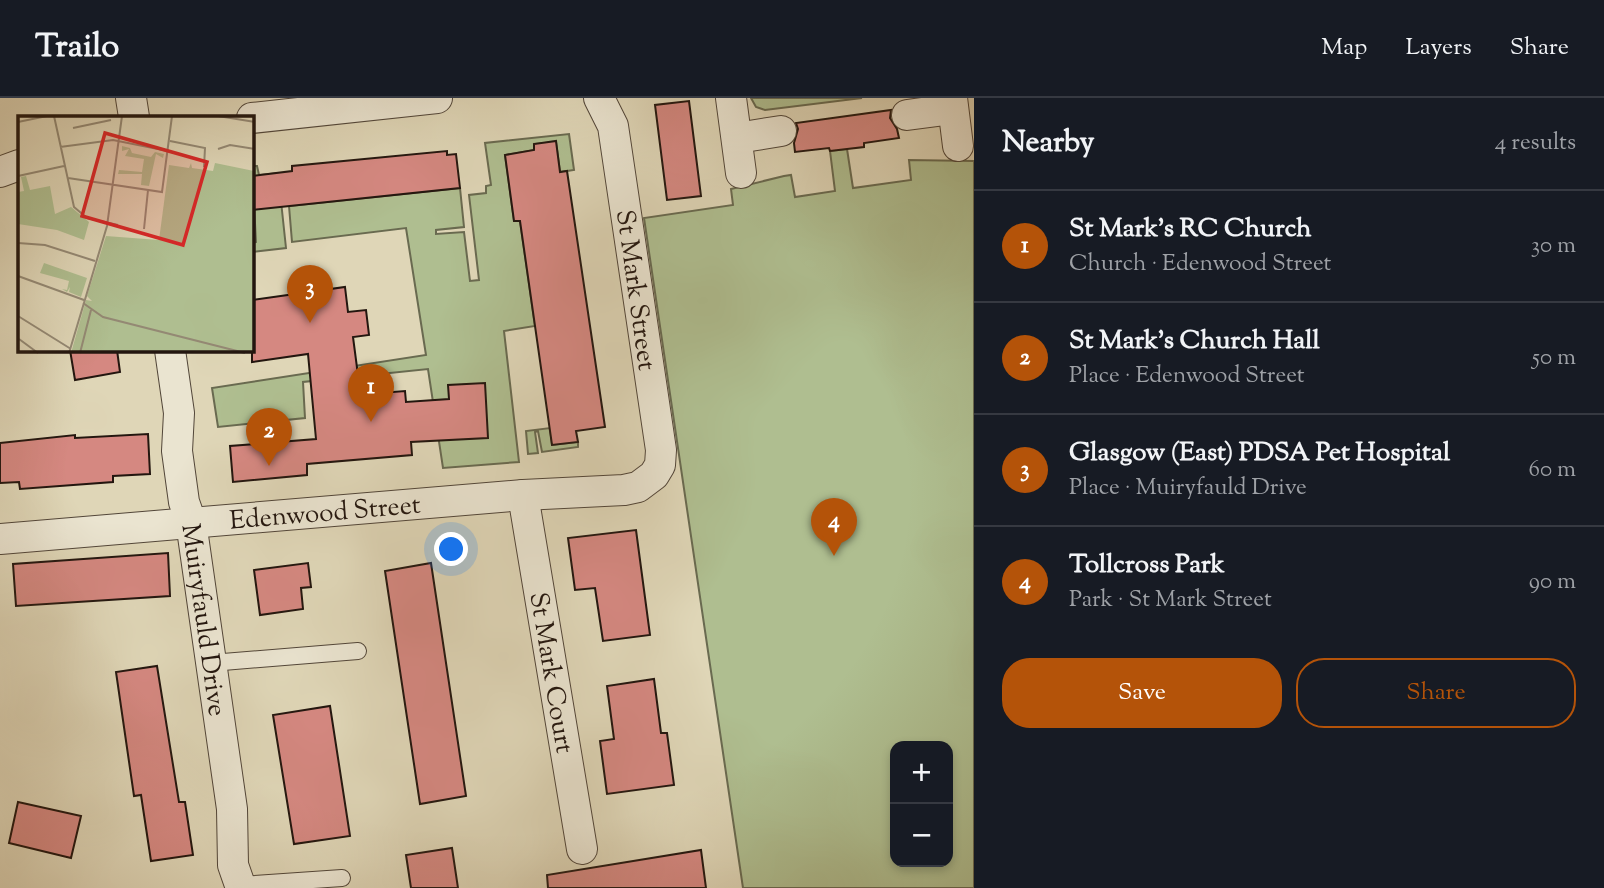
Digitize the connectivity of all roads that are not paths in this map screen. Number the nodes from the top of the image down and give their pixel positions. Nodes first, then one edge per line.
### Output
1 (131, 98) edge
2 (436, 98) edge
3 (731, 98) edge
4 (598, 99) edge
5 (953, 104) edge
6 (134, 116) edge
7 (907, 116) dead end
8 (254, 118) edge
9 (781, 131) dead end
10 (737, 138) junction
11 (958, 146) dead end
12 (18, 165) edge
13 (0, 172) edge
14 (741, 173) dead end
15 (170, 352) edge
16 (648, 481) joint
17 (523, 495) junction
18 (191, 522) junction
19 (0, 539) edge
20 (358, 651) dead end
21 (211, 663) junction
22 (582, 849) dead end
23 (342, 878) dead end
24 (236, 887) edge

1 - 6 street
2 - 8 street
3 - 10 street
4 - 16 street, St Mark Street
5 - 7 street
5 - 11 street
9 - 10 street
10 - 14 street
12 - 13 street
15 - 18 street, Muiryfauld Drive
16 - 17 street, Edenwood Street
17 - 18 street, Edenwood Street
17 - 22 street, St Mark Court
18 - 19 street, Edenwood Street
18 - 21 street, Muiryfauld Drive
20 - 21 lane
21 - 24 street, Muiryfauld Drive
23 - 24 lane

